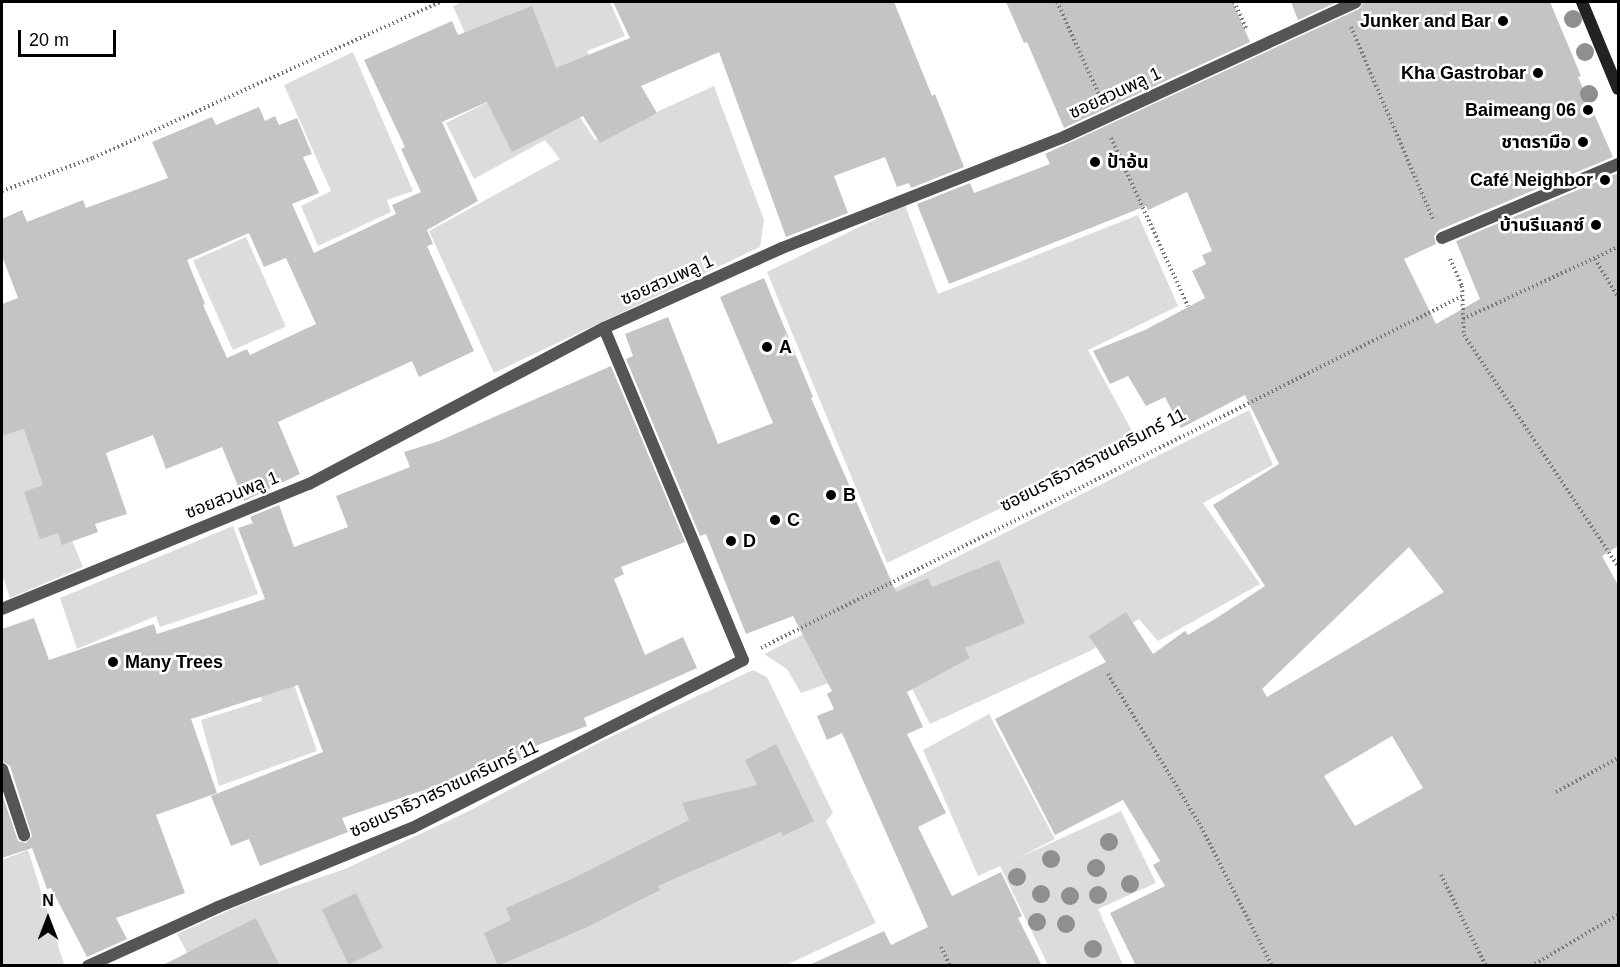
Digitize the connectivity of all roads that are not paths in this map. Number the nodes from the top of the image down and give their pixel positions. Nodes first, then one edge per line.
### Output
1 (1356, 2) edge
2 (1582, 2) edge
3 (1618, 89) edge
4 (1618, 164) edge
5 (1442, 238) road end
6 (604, 328) junction
7 (2, 609) edge
8 (2, 769) edge
9 (24, 835) dead end
10 (88, 966) edge

1 - 6 street, ซอยสวนพลู 1
2 - 3 main road
4 - 5 street
6 - 7 street, ซอยสวนพลู 1
6 - 10 street, ซอยนราธิวาสราชนครินทร์ 11
8 - 9 street

